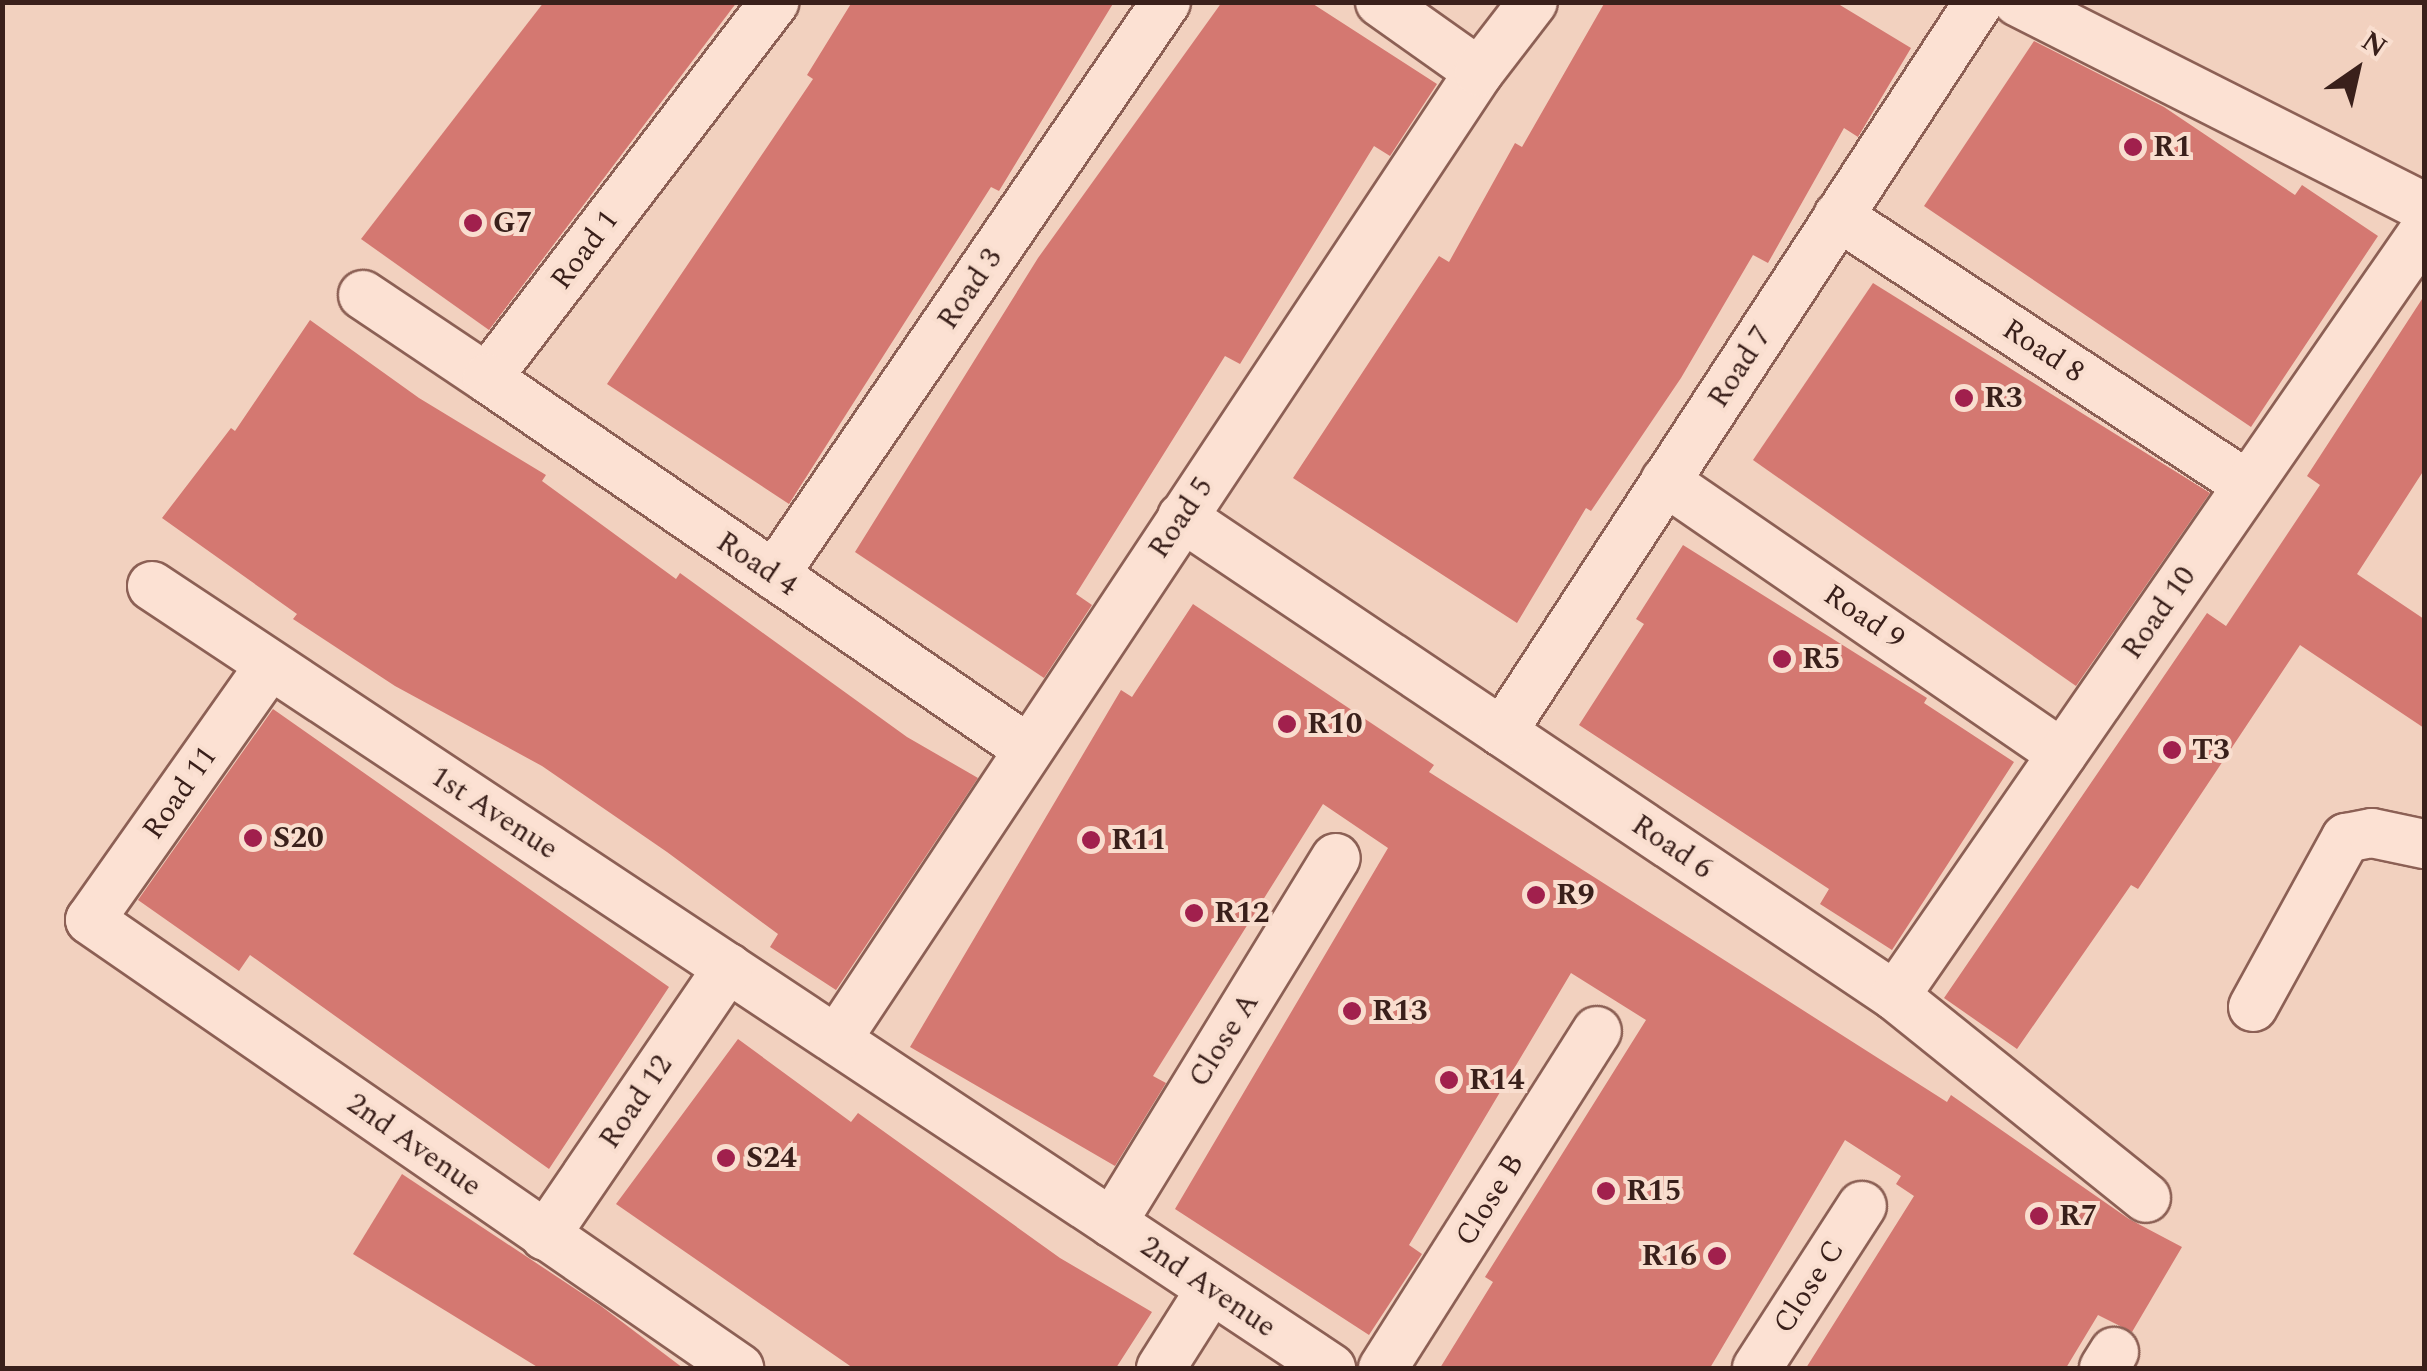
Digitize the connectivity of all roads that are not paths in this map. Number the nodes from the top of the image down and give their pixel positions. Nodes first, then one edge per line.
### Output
1 (774, 2) edge
2 (1166, 2) edge
3 (1380, 2) edge
4 (1533, 2) edge
5 (1979, 2) edge
6 (2018, 2) edge
7 (1479, 72) junction
8 (2424, 207) edge
9 (1838, 216) junction
10 (2424, 231) edge
11 (363, 294) dead end
12 (487, 378) junction
13 (1665, 481) junction
14 (2248, 486) junction
15 (1182, 517) junction
16 (774, 575) junction
17 (152, 586) dead end
18 (270, 665) junction
19 (1502, 732) junction
20 (1028, 749) junction
21 (2062, 754) junction
22 (2424, 844) edge
23 (1336, 858) dead end
24 (90, 920) joint
25 (728, 968) junction
26 (1895, 996) junction
27 (2254, 1007) dead end
28 (1596, 1031) dead end
29 (837, 1039) junction
30 (2146, 1198) dead end
31 (1862, 1206) dead end
32 (1112, 1222) junction
33 (545, 1236) junction
34 (1211, 1289) junction
35 (739, 1368) edge
36 (1161, 1368) edge
37 (1330, 1368) edge
38 (1383, 1368) edge
39 (1756, 1368) edge

1 - 12 street, Road 1
2 - 16 street, Road 3
3 - 7 street
4 - 7 street, Road 5
5 - 9 street, Road 7
6 - 8 street
7 - 15 street, Road 5
9 - 13 street, Road 7
9 - 14 street, Road 8
10 - 14 street, Road 10
11 - 12 street
12 - 16 street, Road 4
13 - 19 street, Road 7
13 - 21 street, Road 9
14 - 21 street, Road 10
15 - 19 street, Road 6
15 - 20 street, Road 5
16 - 20 street, Road 4
17 - 18 street, 1st Avenue
18 - 24 street, Road 11
18 - 25 street, 1st Avenue
19 - 26 street, Road 6
20 - 29 street, Road 5
21 - 26 street, Road 10
22 - 27 street
23 - 32 street, Close A
24 - 33 street, 2nd Avenue
25 - 29 street, 1st Avenue
25 - 33 street, Road 12
26 - 30 street, Road 6
28 - 38 street, Close B
29 - 32 street, 2nd Avenue
31 - 39 street, Close C
32 - 34 street, 2nd Avenue
33 - 35 street, 2nd Avenue
34 - 36 street
34 - 37 street, 2nd Avenue

